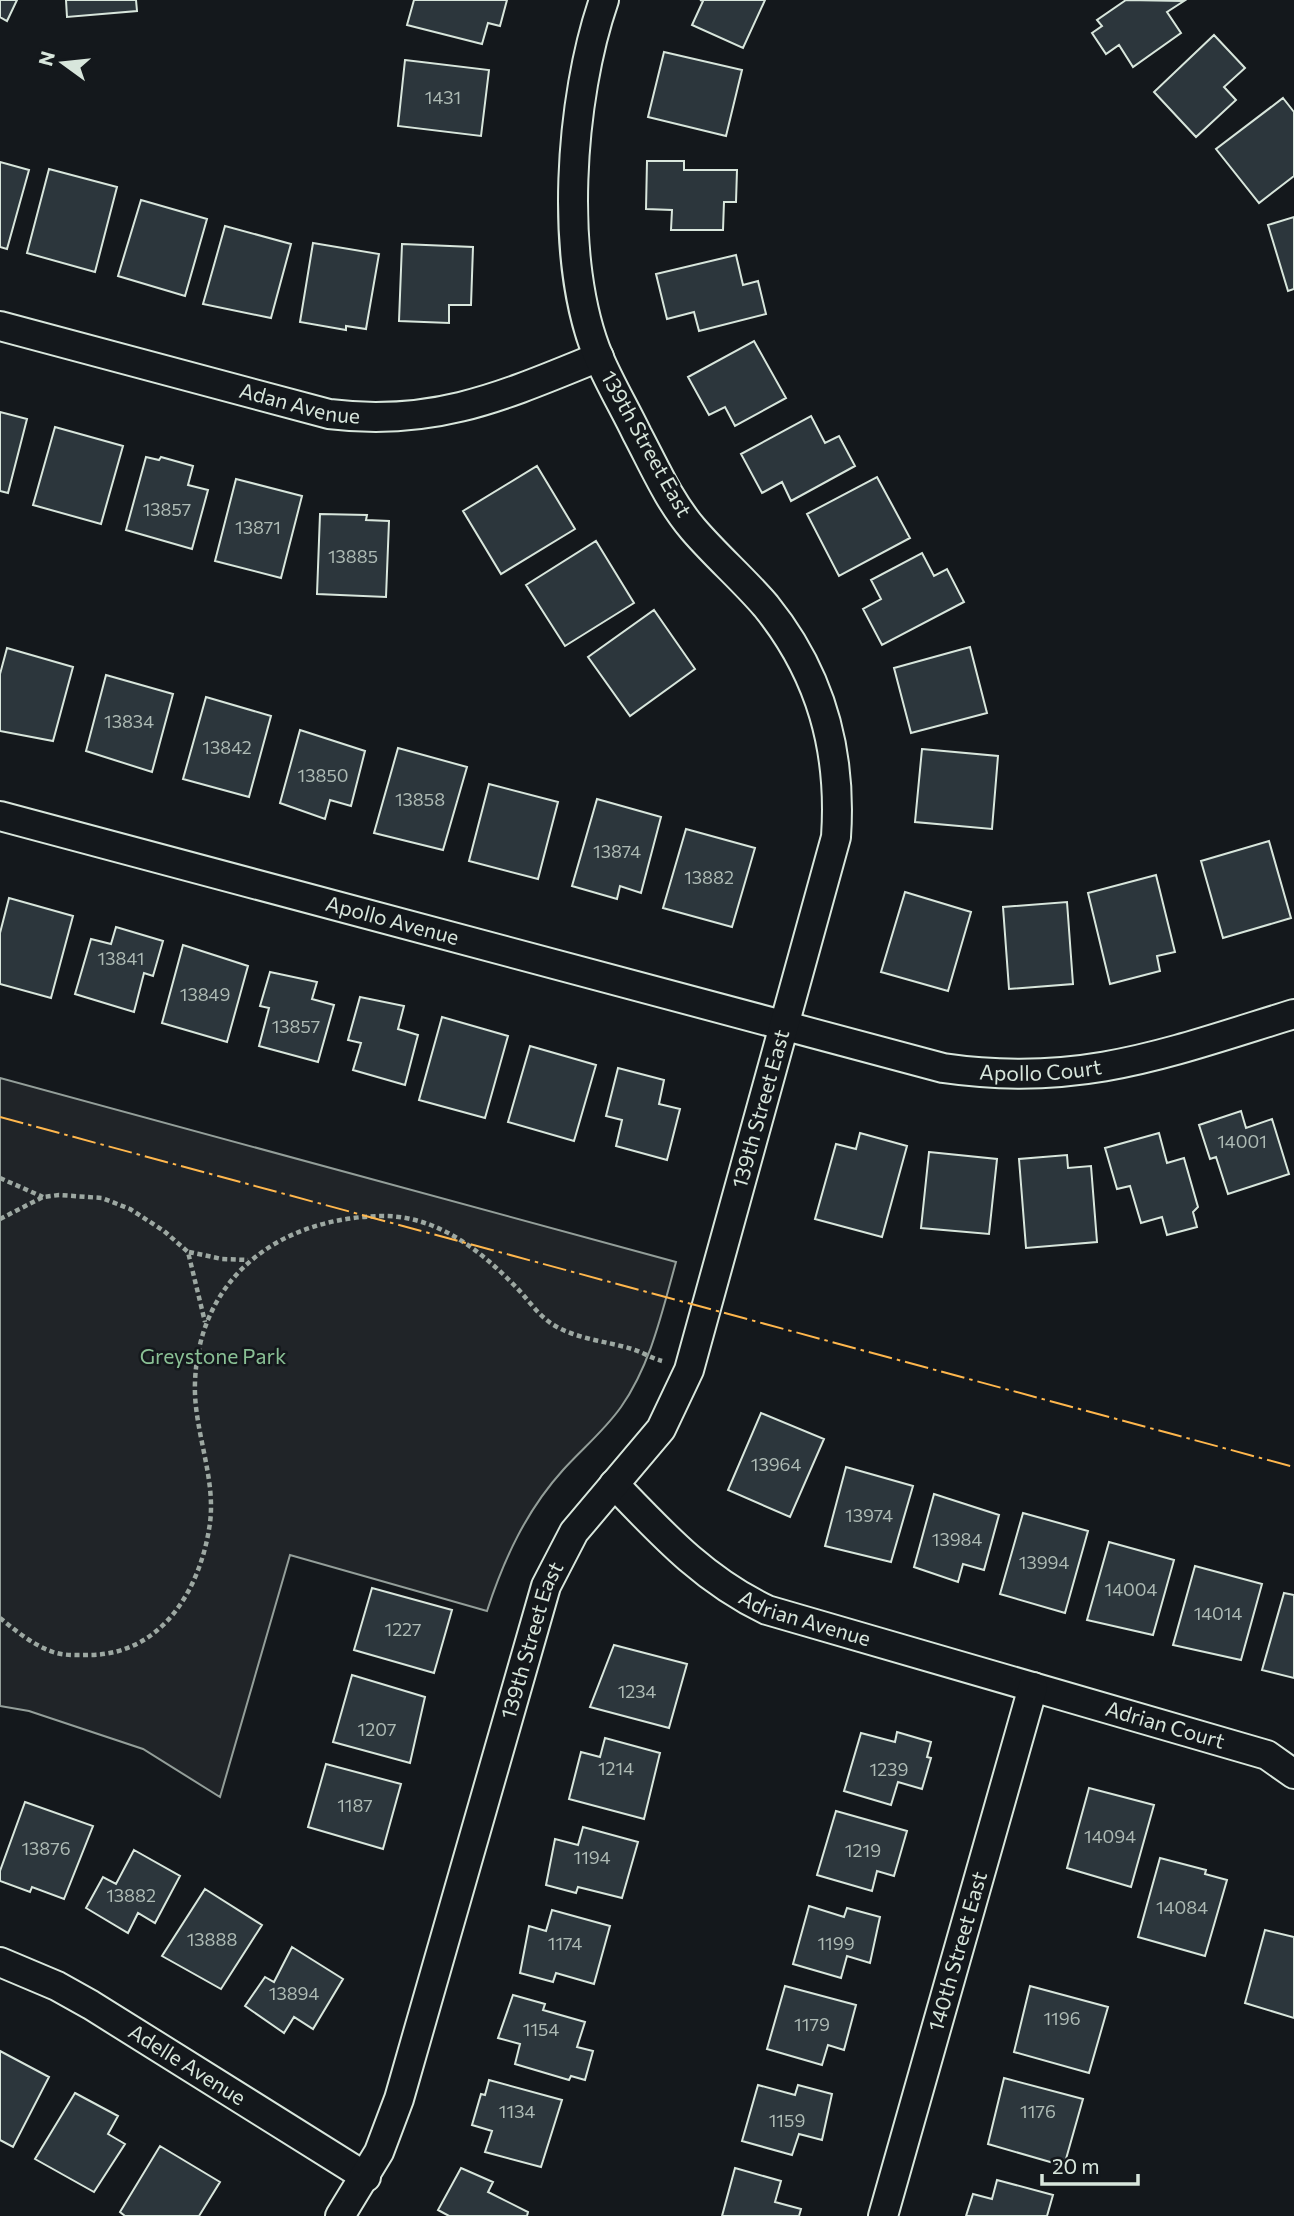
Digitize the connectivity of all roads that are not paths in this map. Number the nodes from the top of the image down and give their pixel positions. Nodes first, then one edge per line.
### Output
1 (604, 0) edge
2 (0, 326) edge
3 (598, 357) junction
4 (0, 816) edge
5 (1294, 1014) edge
6 (785, 1027) junction
7 (614, 1484) junction
8 (1033, 1687) junction
9 (1294, 1774) edge
10 (0, 1962) edge
11 (366, 2177) junction
12 (340, 2216) edge
13 (883, 2216) edge

1 - 3 street, 139th Street East
2 - 3 street, Adan Avenue
3 - 6 street, 139th Street East
4 - 6 street, Apollo Avenue
5 - 6 street, Apollo Court
6 - 7 street, 139th Street East
7 - 8 street, Adrian Avenue
7 - 11 street, 139th Street East
8 - 9 street, Adrian Court
8 - 13 street, 140th Street East
10 - 11 street, Adelle Avenue
11 - 12 street, 139th Street East

